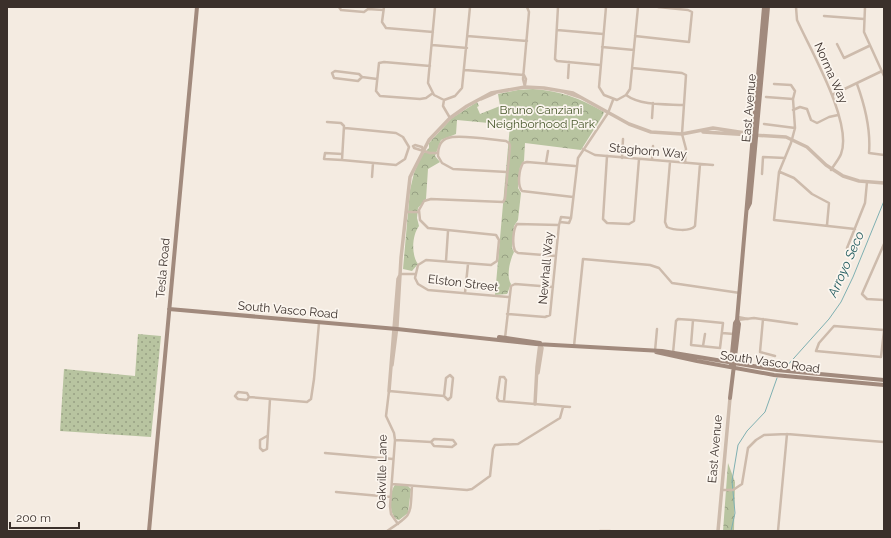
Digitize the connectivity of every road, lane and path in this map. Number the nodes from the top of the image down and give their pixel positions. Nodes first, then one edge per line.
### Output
1 (197, 7) edge
2 (339, 7) edge
3 (435, 7) edge
4 (470, 7) edge
5 (528, 7) edge
6 (558, 7) edge
7 (606, 7) edge
8 (638, 7) edge
9 (658, 7) edge
10 (764, 7) edge
11 (768, 7) edge
12 (796, 7) edge
13 (865, 7) edge
14 (368, 8) edge
15 (384, 9) edge
16 (824, 16) dead end
17 (864, 19) junction
18 (556, 30) junction
19 (433, 32) junction
20 (603, 34) junction
21 (467, 36) junction
22 (635, 36) junction
23 (527, 41) junction
24 (837, 44) dead end
25 (432, 45) junction
26 (869, 46) junction
27 (467, 48) junction
28 (602, 48) junction
29 (634, 50) junction
30 (569, 62) junction
31 (600, 65) junction
32 (430, 66) junction
33 (632, 68) junction
34 (465, 70) junction
35 (882, 71) junction
36 (524, 75) junction
37 (884, 76) edge
38 (362, 78) junction
39 (568, 78) dead end
40 (377, 79) junction
41 (774, 84) dead end
42 (857, 84) junction
43 (525, 86) junction
44 (433, 93) junction
45 (626, 95) junction
46 (832, 95) junction
47 (766, 97) dead end
48 (793, 99) junction
49 (444, 100) junction
50 (613, 100) junction
51 (653, 103) junction
52 (684, 105) junction
53 (793, 110) junction
54 (608, 113) junction
55 (839, 115) junction
56 (450, 118) junction
57 (652, 118) dead end
58 (328, 122) dead end
59 (764, 124) dead end
60 (344, 128) junction
61 (794, 128) junction
62 (682, 134) junction
63 (754, 134) junction
64 (623, 139) dead end
65 (792, 139) junction
66 (654, 146) dead end
67 (409, 147) junction
68 (583, 149) junction
69 (421, 150) junction
70 (548, 150) dead end
71 (438, 153) junction
72 (342, 154) junction
73 (884, 155) edge
74 (607, 156) junction
75 (622, 158) junction
76 (785, 158) junction
77 (639, 159) junction
78 (342, 160) junction
79 (652, 160) junction
80 (670, 162) junction
81 (373, 163) junction
82 (546, 163) junction
83 (685, 163) junction
84 (700, 164) junction
85 (713, 165) dead end
86 (575, 166) junction
87 (831, 170) junction
88 (508, 172) junction
89 (779, 172) junction
90 (762, 174) dead end
91 (372, 177) dead end
92 (867, 182) junction
93 (884, 183) edge
94 (573, 197) junction
95 (406, 212) junction
96 (418, 212) junction
97 (571, 218) junction
98 (559, 224) junction
99 (827, 226) junction
100 (855, 229) junction
101 (448, 230) junction
102 (884, 244) edge
103 (847, 248) dead end
104 (556, 256) junction
105 (446, 261) junction
106 (468, 264) junction
107 (400, 274) junction
108 (415, 274) junction
109 (553, 287) junction
110 (465, 293) junction
111 (740, 293) junction
112 (508, 297) junction
113 (884, 300) edge
114 (169, 309) junction
115 (507, 314) junction
116 (738, 318) junction
117 (763, 319) junction
118 (693, 320) junction
119 (319, 323) junction
120 (797, 324) dead end
121 (395, 329) junction
122 (657, 329) dead end
123 (884, 331) edge
124 (722, 333) junction
125 (705, 334) dead end
126 (734, 334) junction
127 (505, 339) junction
128 (540, 344) junction
129 (574, 346) junction
130 (703, 346) junction
131 (655, 352) junction
132 (673, 353) junction
133 (775, 356) dead end
134 (733, 363) junction
135 (733, 368) junction
136 (884, 380) edge
137 (884, 385) edge
138 (390, 391) junction
139 (444, 396) junction
140 (250, 397) junction
141 (730, 398) joint
142 (270, 399) junction
143 (504, 401) junction
144 (535, 404) junction
145 (563, 407) junction
146 (570, 407) dead end
147 (787, 434) junction
148 (267, 436) junction
149 (395, 440) junction
150 (431, 442) junction
151 (884, 442) edge
152 (325, 453) dead end
153 (393, 459) junction
154 (392, 484) junction
155 (412, 486) junction
156 (722, 490) junction
157 (336, 492) dead end
158 (391, 497) junction
159 (398, 524) junction
160 (149, 531) edge
161 (387, 531) edge
162 (600, 531) edge
163 (610, 531) edge
164 (718, 531) edge
165 (778, 531) edge

1 - 114 main road, Tesla Road
2 - 14 street
3 - 19 street
4 - 21 street
5 - 23 street
6 - 18 street
7 - 20 street
8 - 22 street
9 - 22 street
10 - 63 main road, East Avenue
11 - 63 main road, East Avenue
12 - 46 street, Norma Way
13 - 17 street
14 - 15 street
15 - 19 street
16 - 17 street
17 - 26 street
18 - 20 street
18 - 30 street
19 - 25 street
20 - 28 street
21 - 23 street
21 - 27 street
22 - 29 street
23 - 36 street
24 - 26 street
25 - 27 street
25 - 32 street
26 - 35 street
27 - 34 street
28 - 29 street
28 - 31 street
29 - 33 street
30 - 31 street
30 - 39 street
31 - 50 street
32 - 40 street
32 - 44 street
33 - 45 street
33 - 52 street
34 - 36 street
34 - 49 street
35 - 37 street
35 - 42 street
36 - 43 street
38 - 38 street
38 - 40 street
40 - 44 street
41 - 48 street
42 - 46 street
42 - 73 street
43 - 54 street, Oakville Lane
43 - 56 street, Oakville Lane
44 - 49 street
45 - 50 street
45 - 51 street
46 - 55 street, Norma Way
47 - 48 street
48 - 53 street
49 - 56 street
50 - 54 street
51 - 52 street
51 - 57 street
52 - 62 street
53 - 55 street
53 - 61 street
54 - 62 street, Oakville Lane
54 - 68 street
55 - 87 street, Norma Way
56 - 69 street, Oakville Lane
58 - 60 street
59 - 61 street
60 - 67 street
60 - 72 street
61 - 65 street
62 - 63 street, Oakville Lane
62 - 83 street
63 - 65 street, Oakville Lane
63 - 111 main road, East Avenue
64 - 75 street
65 - 76 street
65 - 87 street
66 - 79 street
67 - 69 street
67 - 81 street
68 - 74 street, Staghorn Way
68 - 86 street
69 - 71 street
69 - 95 street, Oakville Lane
70 - 82 street
71 - 88 street
71 - 88 street
72 - 78 street
72 - 78 street
74 - 75 street, Staghorn Way
74 - 77 street
75 - 77 street, Staghorn Way
76 - 89 street
76 - 90 street
77 - 79 street, Staghorn Way
78 - 81 street
79 - 80 street, Staghorn Way
80 - 83 street, Staghorn Way
80 - 84 street
81 - 91 street
82 - 86 street
82 - 94 street
83 - 84 street, Staghorn Way
84 - 85 street, Staghorn Way
86 - 94 street
87 - 92 street
88 - 96 street
89 - 99 street
89 - 99 street
92 - 93 street
92 - 100 street
94 - 97 street
95 - 96 street
95 - 107 street, Oakville Lane
96 - 101 street
97 - 98 street
97 - 98 street
98 - 104 street, Newhall Way
98 - 104 street
99 - 100 street
100 - 103 street
101 - 105 street
101 - 106 street
102 - 113 street
104 - 109 street, Newhall Way
105 - 106 street
105 - 108 street
106 - 110 street
107 - 108 street, Elston Street
107 - 121 street, Oakville Lane
108 - 110 street, Elston Street
109 - 112 street
109 - 115 street, Newhall Way
110 - 112 street, Elston Street
111 - 116 main road, East Avenue
111 - 129 street
112 - 115 street
114 - 119 main road, South Vasco Road
114 - 160 main road, Tesla Road
115 - 127 street
116 - 117 street
116 - 126 main road, East Avenue
116 - 134 main road, East Avenue
117 - 120 street
117 - 133 street
118 - 124 street
118 - 130 street
118 - 132 street
119 - 121 main road, South Vasco Road
119 - 142 street
121 - 127 main road, South Vasco Road
121 - 138 street, Oakville Lane
122 - 131 street
123 - 123 street
124 - 126 street
124 - 130 street
125 - 130 street
126 - 134 main road, East Avenue
127 - 128 main road, South Vasco Road
128 - 129 main road, South Vasco Road
128 - 144 street
129 - 131 main road, South Vasco Road
131 - 132 main road, South Vasco Road
131 - 135 main road, South Vasco Road
132 - 134 main road, South Vasco Road
134 - 135 main road, East Avenue
134 - 136 main road, South Vasco Road
135 - 137 main road, South Vasco Road
135 - 141 main road, East Avenue
138 - 139 street
138 - 149 street, Oakville Lane
139 - 139 street
140 - 140 street
140 - 142 street
141 - 156 street, East Avenue
142 - 148 street
143 - 143 street
143 - 144 street
144 - 145 street
145 - 146 street
145 - 155 street
147 - 151 street
147 - 156 street
147 - 165 street
148 - 148 street
149 - 150 street
149 - 153 street, Oakville Lane
150 - 150 street
152 - 153 street
153 - 154 street, Oakville Lane
154 - 155 street
154 - 158 street, Oakville Lane
155 - 159 street
156 - 164 street, East Avenue
157 - 158 street
158 - 159 street, Oakville Lane
159 - 161 street
162 - 163 street

